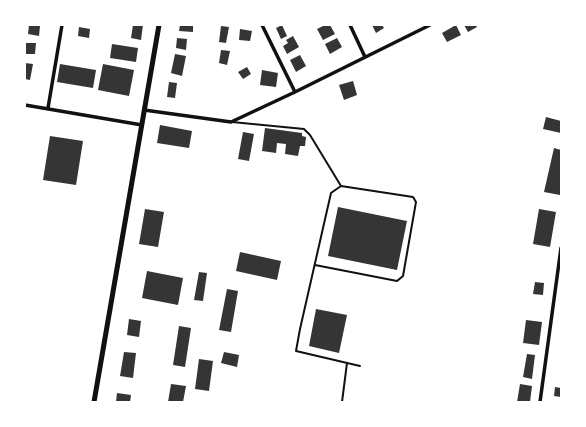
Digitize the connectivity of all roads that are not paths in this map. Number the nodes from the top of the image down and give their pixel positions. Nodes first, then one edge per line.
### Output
1 (62, 25) edge
2 (159, 25) edge
3 (262, 25) edge
4 (350, 25) edge
5 (430, 25) edge
6 (365, 57) junction
7 (295, 92) junction
8 (25, 104) edge
9 (48, 108) junction
10 (144, 110) junction
11 (231, 122) junction
12 (142, 125) junction
13 (341, 186) junction
14 (561, 248) edge
15 (315, 265) junction
16 (559, 272) edge
17 (347, 363) junction
18 (360, 366) dead end
19 (94, 402) edge
20 (342, 402) edge
21 (540, 402) edge

1 - 9 street
2 - 10 main road
3 - 7 street
4 - 6 street
5 - 6 street
6 - 7 street
7 - 11 street
8 - 9 street
9 - 12 street
10 - 11 street
10 - 12 main road
11 - 13 lane
12 - 19 main road
13 - 15 lane
13 - 15 lane
14 - 16 street
15 - 17 lane
16 - 21 street
17 - 18 lane
17 - 20 lane

